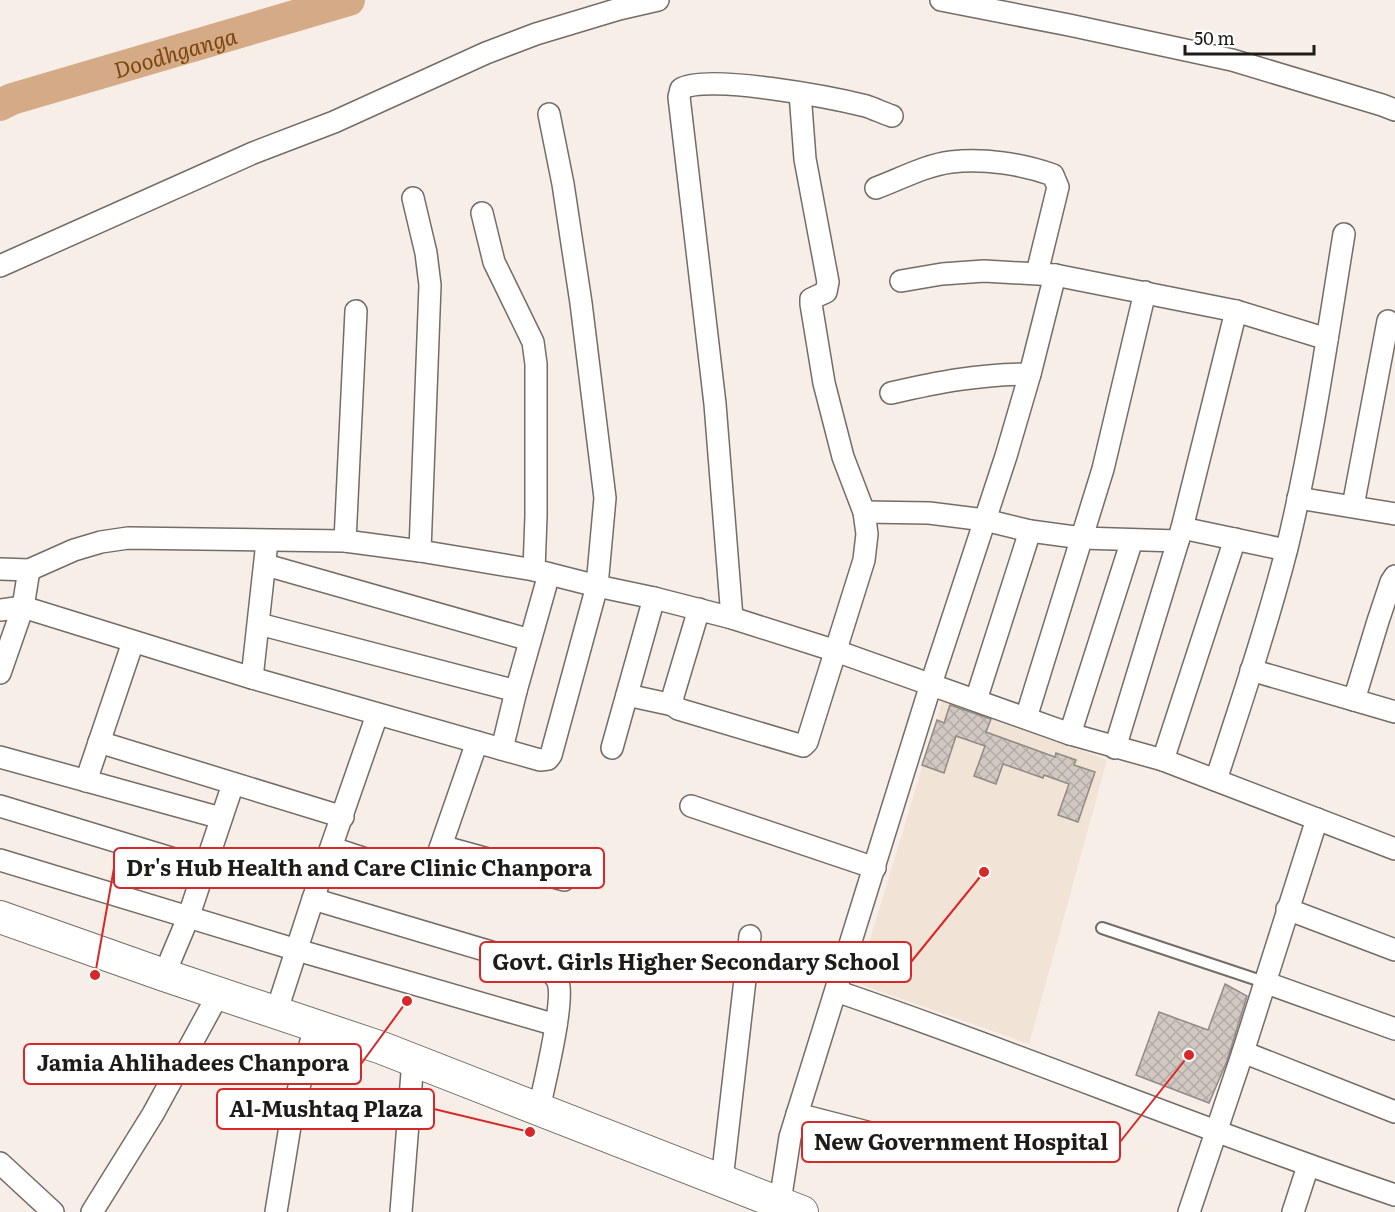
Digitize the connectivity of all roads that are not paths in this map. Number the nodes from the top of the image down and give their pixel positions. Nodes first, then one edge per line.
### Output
1 (658, 0) edge
2 (941, 0) edge
3 (800, 93) junction
4 (1395, 110) edge
5 (549, 114) dead end
6 (892, 116) dead end
7 (876, 188) dead end
8 (413, 198) dead end
9 (482, 213) dead end
10 (1344, 234) dead end
11 (0, 266) edge
12 (1046, 274) junction
13 (901, 281) dead end
14 (1144, 292) junction
15 (356, 311) dead end
16 (1236, 311) junction
17 (1388, 321) dead end
18 (1327, 339) junction
19 (1030, 374) junction
20 (891, 393) dead end
21 (1298, 498) junction
22 (1353, 506) junction
23 (864, 512) junction
24 (1395, 514) edge
25 (985, 520) junction
26 (1030, 531) junction
27 (1180, 535) junction
28 (1082, 538) junction
29 (1235, 539) junction
30 (1132, 540) junction
31 (267, 541) junction
32 (345, 541) junction
33 (1286, 550) junction
34 (420, 551) junction
35 (266, 565) junction
36 (0, 569) edge
37 (29, 570) junction
38 (542, 572) junction
39 (1395, 576) edge
40 (597, 586) junction
41 (654, 598) junction
42 (24, 607) junction
43 (699, 609) junction
44 (0, 610) edge
45 (732, 618) junction
46 (1386, 623) edge
47 (260, 624) junction
48 (530, 640) junction
49 (133, 642) junction
50 (836, 651) junction
51 (1251, 670) junction
52 (0, 672) edge
53 (252, 678) junction
54 (931, 684) junction
55 (516, 691) junction
56 (627, 695) junction
57 (976, 700) junction
58 (1354, 700) junction
59 (673, 705) junction
60 (1395, 712) edge
61 (377, 715) junction
62 (1026, 718) junction
63 (1070, 734) junction
64 (99, 742) junction
65 (477, 742) junction
66 (1115, 747) junction
67 (612, 748) dead end
68 (502, 749) junction
69 (0, 757) edge
70 (1163, 760) junction
71 (1216, 780) junction
72 (86, 781) junction
73 (233, 784) junction
74 (0, 806) edge
75 (691, 806) dead end
76 (342, 817) junction
77 (221, 818) junction
78 (1317, 819) junction
79 (441, 846) junction
80 (332, 848) junction
81 (1395, 849) edge
82 (0, 860) edge
83 (204, 868) junction
84 (875, 868) junction
85 (564, 880) dead end
86 (313, 899) junction
87 (1287, 909) junction
88 (0, 917) edge
89 (188, 918) junction
90 (1102, 928) dead end
91 (750, 936) dead end
92 (297, 950) junction
93 (1395, 950) edge
94 (164, 975) junction
95 (1264, 982) junction
96 (836, 991) junction
97 (219, 993) junction
98 (276, 1013) junction
99 (556, 1025) junction
100 (315, 1026) junction
101 (1395, 1029) edge
102 (1243, 1052) junction
103 (412, 1060) junction
104 (539, 1109) junction
105 (1395, 1112) edge
106 (796, 1114) junction
107 (1216, 1131) junction
108 (941, 1151) dead end
109 (0, 1163) edge
110 (1308, 1166) junction
111 (722, 1180) junction
112 (1395, 1195) edge
113 (791, 1207) edge
114 (53, 1212) edge
115 (92, 1212) edge
116 (276, 1212) edge
117 (401, 1212) edge
118 (1189, 1212) edge
119 (1293, 1212) edge

1 - 11 street
2 - 4 street
3 - 6 street
3 - 23 street
3 - 45 street
5 - 40 street
7 - 12 street
8 - 34 street
9 - 38 street
10 - 18 street
12 - 13 street
12 - 14 street
12 - 19 street
14 - 16 street
14 - 28 street
15 - 32 street
16 - 18 street
16 - 27 street
17 - 22 street
18 - 21 street
19 - 20 street
19 - 25 street
21 - 22 street
21 - 33 street
22 - 24 street
23 - 25 street
23 - 50 street
25 - 26 street
25 - 54 street
26 - 28 street
26 - 57 street
27 - 29 street
27 - 30 street
27 - 66 street
28 - 30 street
28 - 62 street
29 - 33 street
29 - 70 street
30 - 63 street
31 - 32 street
31 - 35 street
31 - 37 street
32 - 34 street
33 - 51 street
34 - 38 street
35 - 47 street
35 - 48 street
36 - 37 street
37 - 42 street
38 - 40 street
38 - 48 street
39 - 46 street
40 - 41 street
40 - 68 street
41 - 43 street
41 - 56 street
42 - 44 street
42 - 49 street
42 - 52 street
43 - 45 street
43 - 59 street
45 - 50 street
46 - 58 street
47 - 53 street
47 - 55 street
48 - 55 street
49 - 53 street
49 - 64 street
50 - 54 street
50 - 59 street
51 - 58 street
51 - 71 street
53 - 61 street
54 - 57 street
54 - 84 street
55 - 68 street
56 - 59 street
56 - 67 street
57 - 62 street
58 - 60 street
61 - 65 street
61 - 76 street
62 - 63 street
63 - 66 street
64 - 72 street
64 - 73 street
65 - 68 street
65 - 79 street
66 - 70 street
69 - 72 street
70 - 71 street
71 - 78 street
72 - 77 street
73 - 76 street
73 - 77 street
74 - 83 street
75 - 84 street
76 - 80 street
77 - 83 street
78 - 81 street
78 - 87 street
79 - 80 street
79 - 85 street
80 - 86 street
82 - 89 street
83 - 89 street
84 - 96 street
86 - 92 street
86 - 99 street
87 - 93 street
87 - 95 street
88 - 94 main road
89 - 92 street
89 - 94 street
90 - 95 lane
91 - 111 street
92 - 98 street
92 - 99 street
94 - 97 main road
95 - 101 street
95 - 102 street
96 - 106 street
96 - 107 street
97 - 98 main road
97 - 115 street
98 - 100 main road
99 - 104 street
100 - 103 main road
100 - 116 street
102 - 105 street
102 - 107 street
103 - 104 main road
103 - 117 street
104 - 111 main road
106 - 108 street
106 - 113 street
107 - 110 street
107 - 118 street
109 - 114 street
110 - 112 street
110 - 119 street
111 - 113 main road

